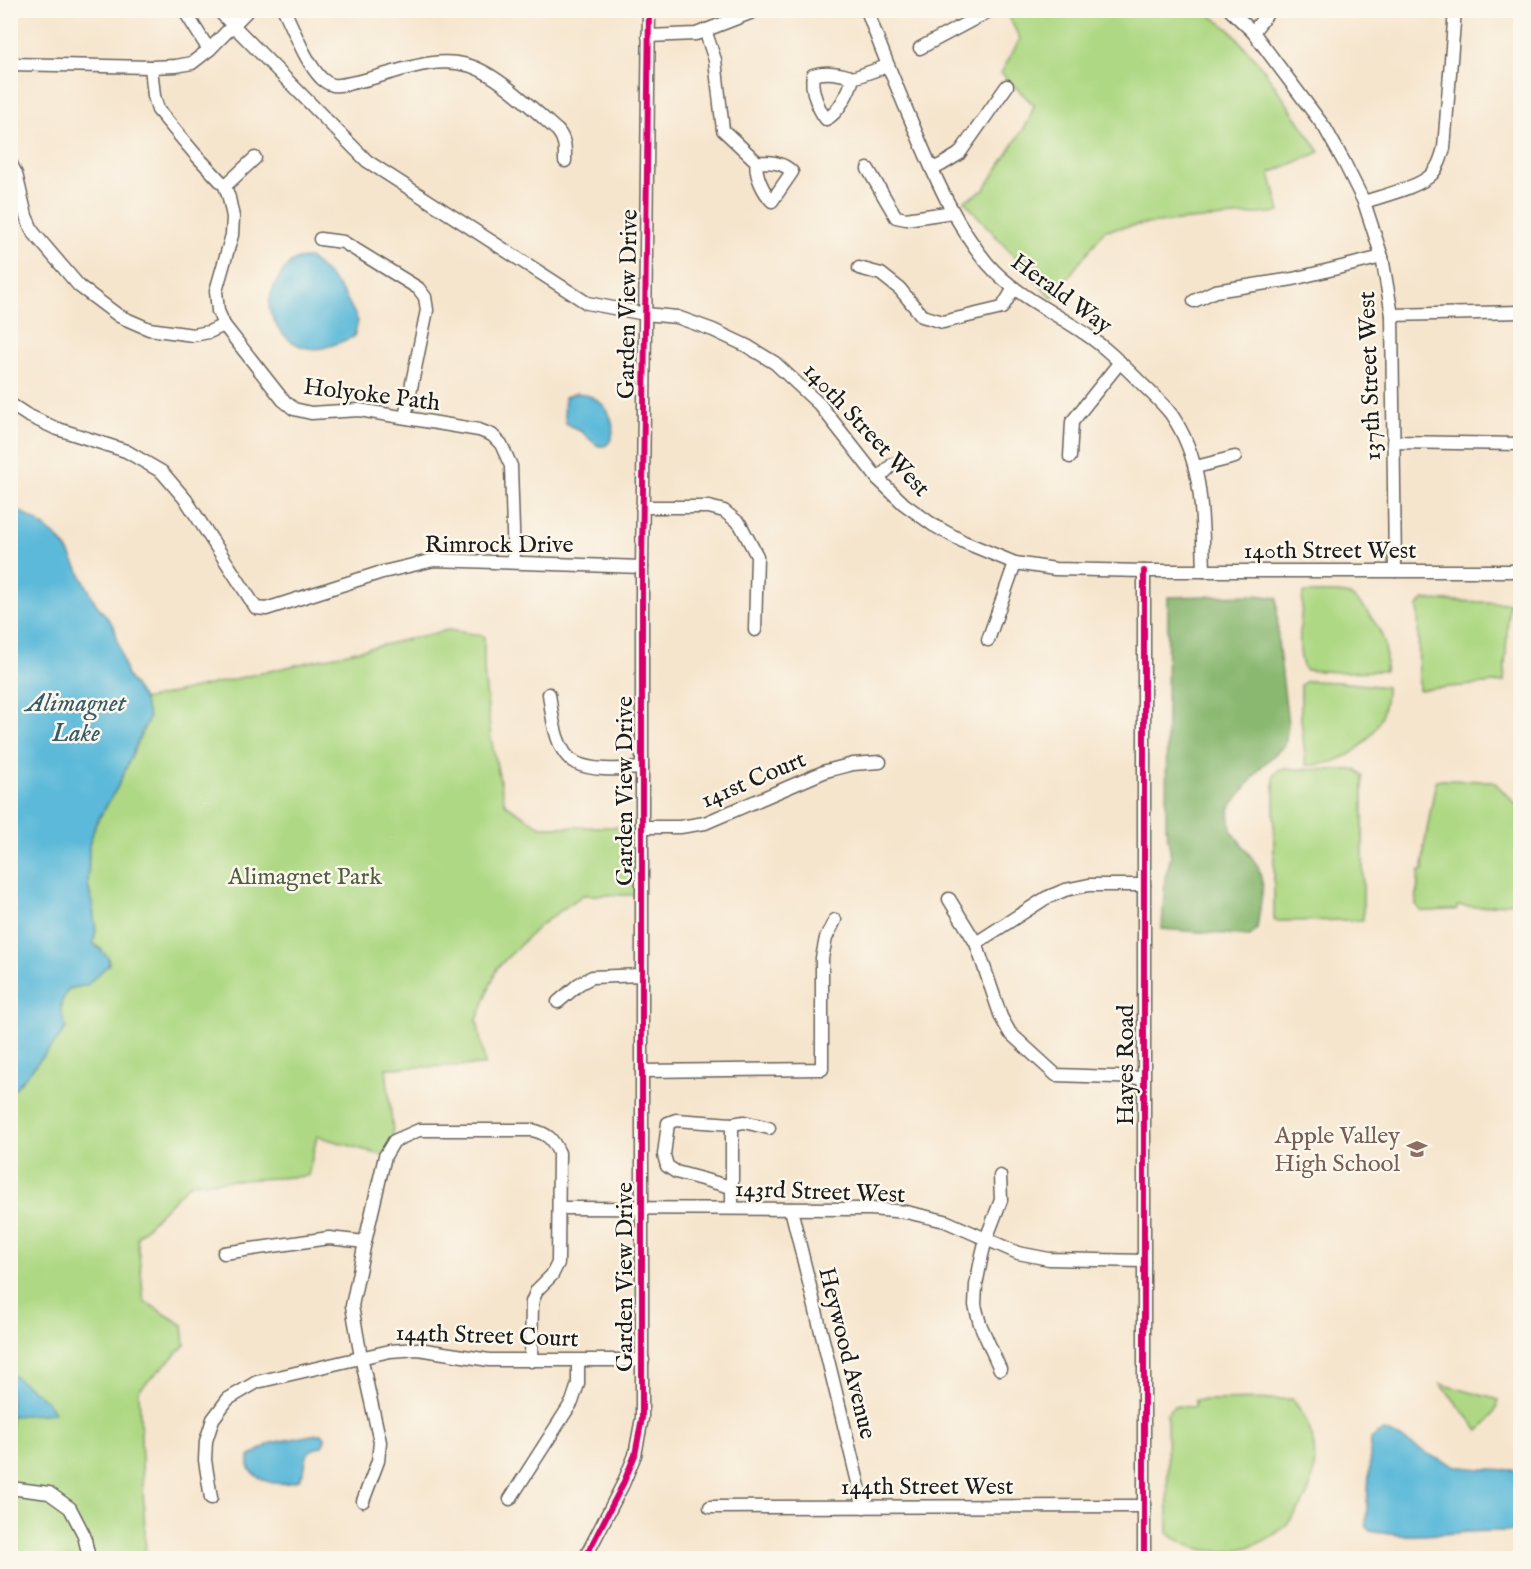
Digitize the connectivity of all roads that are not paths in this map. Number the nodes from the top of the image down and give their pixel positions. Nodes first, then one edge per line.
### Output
1 (184, 10) edge
2 (218, 10) edge
3 (248, 10) edge
4 (284, 10) edge
5 (649, 10) edge
6 (758, 10) edge
7 (867, 10) edge
8 (991, 10) edge
9 (1230, 10) edge
10 (1270, 10) edge
11 (1455, 10) edge
12 (234, 26) junction
13 (705, 30) junction
14 (1253, 32) junction
15 (648, 36) junction
16 (921, 48) dead end
17 (210, 49) junction
18 (10, 64) edge
19 (887, 66) junction
20 (151, 67) junction
21 (853, 78) dead end
22 (1006, 86) dead end
23 (255, 158) dead end
24 (565, 161) dead end
25 (10, 162) edge
26 (757, 162) dead end
27 (868, 169) dead end
28 (932, 169) junction
29 (225, 186) junction
30 (1364, 202) junction
31 (953, 212) junction
32 (320, 239) dead end
33 (1382, 257) junction
34 (859, 268) dead end
35 (1014, 288) junction
36 (1194, 302) dead end
37 (1521, 312) edge
38 (645, 314) junction
39 (1392, 315) junction
40 (224, 325) junction
41 (1120, 362) junction
42 (10, 404) edge
43 (405, 417) junction
44 (1394, 442) junction
45 (1521, 444) edge
46 (1070, 457) dead end
47 (1235, 457) dead end
48 (893, 464) dead end
49 (1196, 467) junction
50 (878, 479) junction
51 (642, 507) junction
52 (514, 562) junction
53 (1015, 563) junction
54 (642, 567) junction
55 (1204, 571) junction
56 (1395, 571) junction
57 (1521, 571) edge
58 (1144, 572) junction
59 (755, 630) dead end
60 (988, 640) dead end
61 (549, 694) dead end
62 (880, 762) dead end
63 (642, 768) junction
64 (642, 827) junction
65 (1144, 885) junction
66 (949, 900) dead end
67 (835, 920) dead end
68 (976, 943) junction
69 (642, 975) junction
70 (558, 1002) dead end
71 (642, 1071) junction
72 (1143, 1078) junction
73 (732, 1124) junction
74 (769, 1128) dead end
75 (1000, 1176) dead end
76 (731, 1187) junction
77 (560, 1208) junction
78 (732, 1208) junction
79 (642, 1209) junction
80 (791, 1209) junction
81 (986, 1239) junction
82 (365, 1242) junction
83 (224, 1253) dead end
84 (1144, 1261) junction
85 (361, 1357) junction
86 (643, 1360) junction
87 (531, 1361) junction
88 (579, 1361) junction
89 (1000, 1369) dead end
90 (10, 1488) edge
91 (211, 1498) dead end
92 (510, 1499) dead end
93 (363, 1501) dead end
94 (1144, 1506) junction
95 (710, 1507) dead end
96 (864, 1507) junction
97 (89, 1558) edge
98 (585, 1558) edge
99 (1144, 1558) edge

1 - 17 street
2 - 12 street, 140th Street West
3 - 12 street
4 - 24 street
5 - 15 street, Garden View Drive
6 - 13 street
7 - 19 street, Herald Way
8 - 16 street
9 - 14 street, 137th Street West
10 - 14 street
11 - 30 street
12 - 17 street
12 - 38 street, 140th Street West
13 - 15 street
13 - 26 street
14 - 30 street, 137th Street West
15 - 38 street, Garden View Drive
17 - 20 street
18 - 20 street
19 - 21 street
19 - 28 street, Herald Way
20 - 29 street, Holyoke Path
22 - 28 street
23 - 29 street
25 - 40 street
27 - 31 street
28 - 31 street, Herald Way
29 - 40 street, Holyoke Path
30 - 33 street, 137th Street West
31 - 35 street, Herald Way
32 - 43 street
33 - 36 street
33 - 39 street, 137th Street West
34 - 35 street
35 - 41 street, Herald Way
37 - 39 street
38 - 50 street, 140th Street West
38 - 51 street, Garden View Drive
39 - 44 street, 137th Street West
40 - 43 street, Holyoke Path
41 - 46 street
41 - 49 street, Herald Way
42 - 52 street, Rimrock Drive
43 - 52 street, Holyoke Path
44 - 45 street
44 - 56 street, 137th Street West
47 - 49 street
48 - 50 street
49 - 55 street, Herald Way
50 - 53 street, 140th Street West
51 - 54 street, Garden View Drive
51 - 59 street
52 - 54 street, Rimrock Drive
53 - 58 street, 140th Street West
53 - 60 street
54 - 63 street, Garden View Drive
55 - 56 street, 140th Street West
55 - 58 street, 140th Street West
56 - 57 street, 140th Street West
58 - 65 street, Hayes Road
61 - 63 street
62 - 64 street, 141st Court
63 - 64 street, Garden View Drive
64 - 69 street, Garden View Drive
65 - 68 street
65 - 72 street, Hayes Road
66 - 68 street
67 - 71 street
68 - 72 street
69 - 70 street
69 - 71 street, Garden View Drive
71 - 79 street, Garden View Drive
72 - 84 street, Hayes Road
73 - 74 street
73 - 76 street
73 - 76 street
75 - 81 street
76 - 78 street
77 - 79 street, 143rd Street West
77 - 82 street
77 - 87 street
78 - 79 street, 143rd Street West
78 - 80 street, 143rd Street West
79 - 86 street, Garden View Drive
80 - 81 street, 143rd Street West
80 - 96 street, Heywood Avenue
81 - 84 street, 143rd Street West
81 - 89 street
82 - 83 street
82 - 85 street
84 - 94 street, Hayes Road
85 - 87 street, 144th Street Court
85 - 91 street, 144th Street Court
85 - 93 street
86 - 88 street, 144th Street Court
86 - 98 street, Garden View Drive
87 - 88 street, 144th Street Court
88 - 92 street
90 - 97 street
94 - 96 street, 144th Street West
94 - 99 street, Hayes Road
95 - 96 street, 144th Street West

